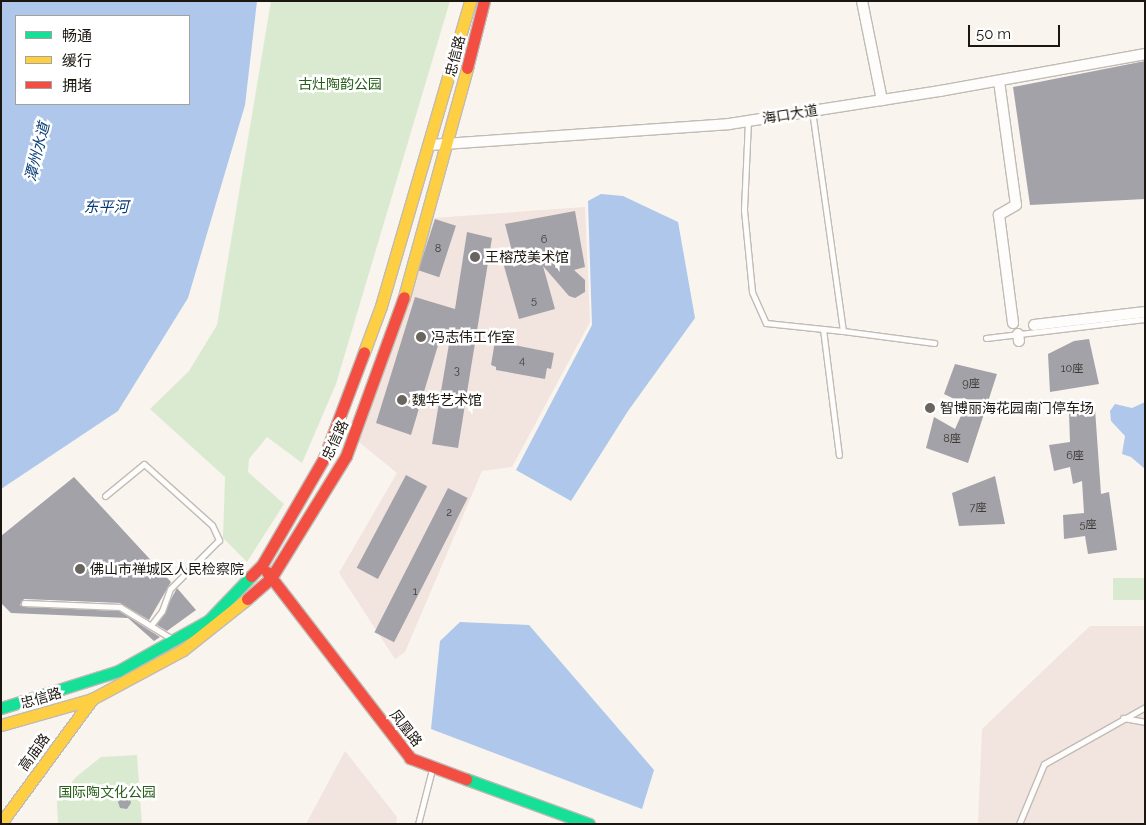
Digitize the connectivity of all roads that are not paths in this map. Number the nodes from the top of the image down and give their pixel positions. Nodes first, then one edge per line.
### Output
1 (470, 1) edge
2 (484, 1) edge
3 (862, 1) edge
4 (1145, 54) edge
5 (999, 80) junction
6 (882, 100) junction
7 (812, 111) junction
8 (748, 121) junction
9 (448, 144) junction
10 (430, 145) junction
11 (1145, 312) edge
12 (1145, 319) edge
13 (1013, 323) dead end
14 (1034, 325) dead end
15 (823, 329) junction
16 (843, 331) junction
17 (986, 338) dead end
18 (934, 343) dead end
19 (839, 455) dead end
20 (105, 496) dead end
21 (262, 565) junction
22 (271, 578) junction
23 (24, 603) dead end
24 (151, 625) junction
25 (173, 640) junction
26 (183, 650) junction
27 (92, 699) junction
28 (1145, 707) edge
29 (1, 708) edge
30 (1122, 718) junction
31 (1145, 722) edge
32 (1, 726) edge
33 (432, 766) junction
34 (1, 823) edge
35 (418, 824) edge
36 (589, 824) edge
37 (1019, 824) edge

1 - 10 main road, 忠信路
2 - 9 main road, 忠信路
3 - 6 street
4 - 5 street, 海口大道
5 - 6 street, 海口大道
5 - 13 street
6 - 7 street, 海口大道
7 - 8 street, 海口大道
7 - 16 lane
8 - 9 street, 海口大道
8 - 15 lane
9 - 10 street, 海口大道
9 - 22 main road, 忠信路
10 - 21 main road, 忠信路
11 - 14 street
12 - 17 lane
15 - 16 lane
15 - 19 lane
16 - 18 lane
20 - 24 lane
21 - 22 main road, 凤凰路
21 - 25 main road, 忠信路
22 - 26 main road, 忠信路
22 - 33 main road, 凤凰路
23 - 24 lane
24 - 25 lane
25 - 26 lane
25 - 29 main road, 忠信路
26 - 27 main road, 忠信路
27 - 32 main road, 忠信路
27 - 34 main road, 高庙路
28 - 30 lane
30 - 31 lane
30 - 37 lane
33 - 35 lane
33 - 36 main road, 凤凰路

